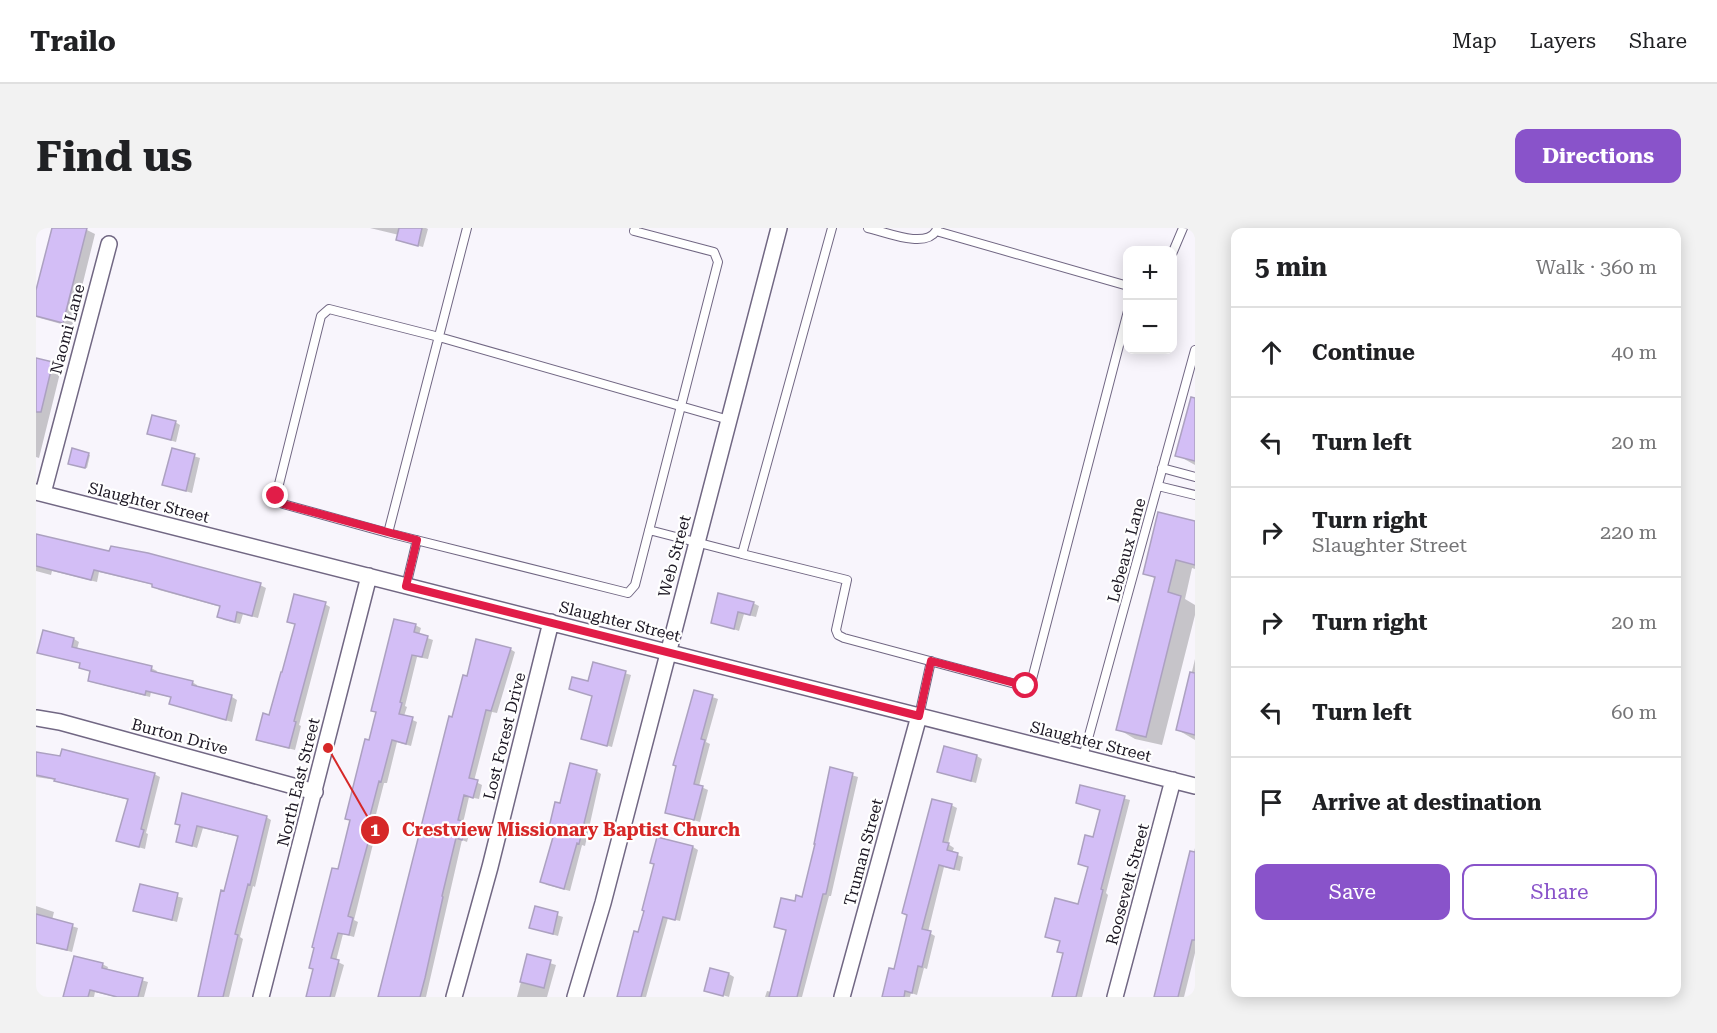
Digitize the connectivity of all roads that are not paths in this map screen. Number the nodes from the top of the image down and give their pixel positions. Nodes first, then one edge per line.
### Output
1 (467, 228) edge
2 (635, 228) edge
3 (779, 228) edge
4 (832, 228) edge
5 (868, 228) edge
6 (1183, 228) edge
7 (936, 229) edge
8 (109, 244) dead end
9 (1176, 246) edge
10 (1123, 285) edge
11 (1123, 330) edge
12 (439, 337) junction
13 (1195, 350) edge
14 (682, 406) junction
15 (729, 420) junction
16 (1162, 468) junction
17 (1195, 477) edge
18 (1158, 486) junction
19 (39, 492) edge
20 (1195, 495) edge
21 (650, 530) junction
22 (388, 532) junction
23 (417, 540) junction
24 (697, 541) junction
25 (742, 554) junction
26 (369, 576) junction
27 (406, 586) junction
28 (551, 622) junction
29 (668, 652) junction
30 (931, 661) junction
31 (919, 716) junction
32 (36, 718) edge
33 (1083, 757) junction
34 (1173, 780) junction
35 (1195, 786) edge
36 (315, 792) junction
37 (261, 997) edge
38 (454, 997) edge
39 (575, 997) edge
40 (842, 997) edge
41 (1115, 997) edge

1 - 12 lane
2 - 14 lane
3 - 15 street, Web Street
4 - 25 lane
5 - 7 lane
6 - 9 lane
7 - 10 lane
8 - 19 street, Naomi Lane
11 - 30 lane
12 - 14 lane
12 - 22 lane
12 - 22 lane
13 - 16 lane, Lebeaux Lane
14 - 15 lane
14 - 21 lane
15 - 24 street, Web Street
16 - 17 lane
16 - 18 lane, Lebeaux Lane
18 - 20 lane
18 - 33 lane, Lebeaux Lane
19 - 26 street, Slaughter Street
21 - 23 lane
21 - 24 lane
22 - 23 lane
23 - 27 lane
24 - 25 lane
24 - 29 street, Web Street
25 - 30 lane
26 - 27 street, Slaughter Street
26 - 36 street, North East Street
27 - 28 street, Slaughter Street
28 - 29 street, Slaughter Street
28 - 38 street, Lost Forest Drive
29 - 31 street, Slaughter Street
29 - 39 street, Web Street
30 - 31 lane
31 - 33 street, Slaughter Street
31 - 40 street, Truman Street
32 - 36 street, Burton Drive
33 - 34 street, Slaughter Street
34 - 35 street, Slaughter Street
34 - 41 street, Roosevelt Street
36 - 37 street, North East Street

